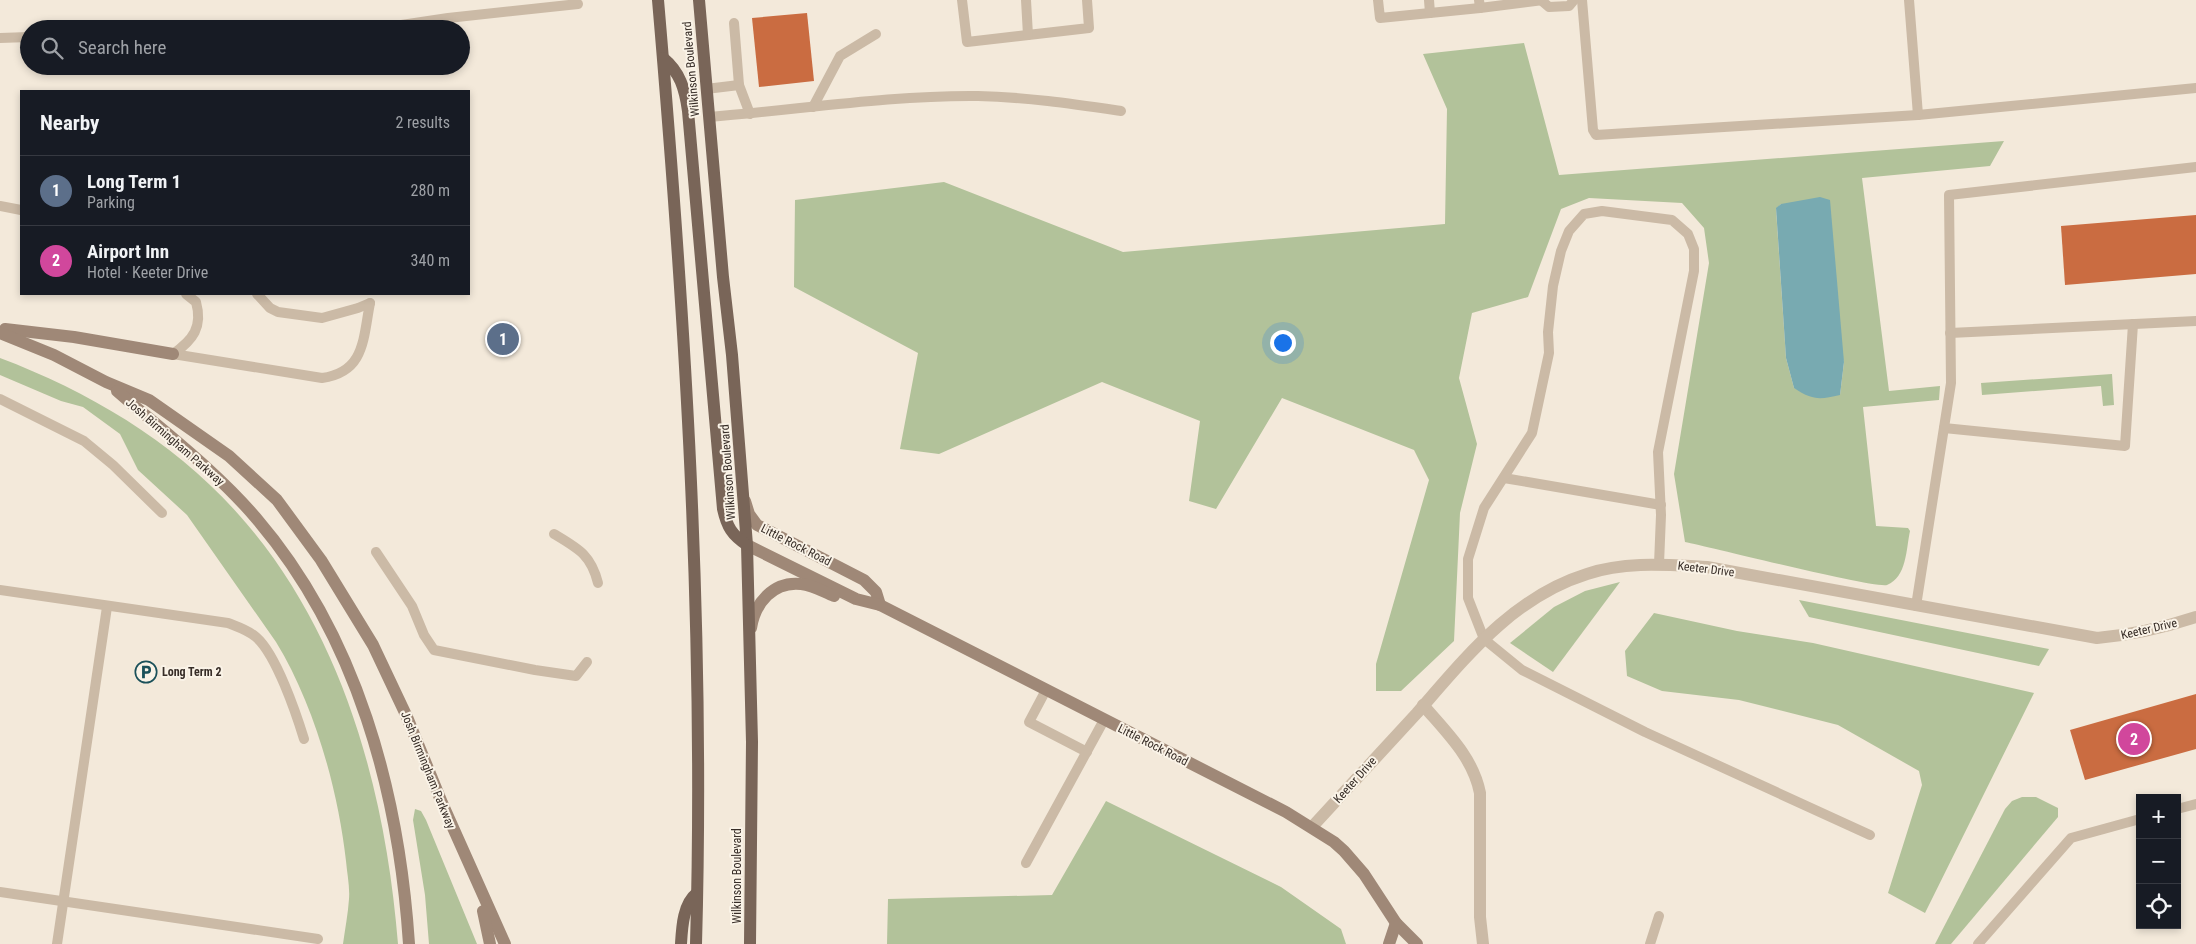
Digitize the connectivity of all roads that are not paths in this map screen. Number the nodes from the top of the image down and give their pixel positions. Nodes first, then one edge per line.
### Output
1 (658, 0) edge
2 (699, 0) edge
3 (962, 0) edge
4 (1026, 0) edge
5 (1086, 0) edge
6 (1378, 0) edge
7 (1429, 0) edge
8 (1574, 0) edge
9 (1582, 0) edge
10 (1910, 0) edge
11 (1530, 1) edge
12 (1543, 1) edge
13 (578, 4) dead end
14 (1480, 4) edge
15 (1430, 13) junction
16 (435, 20) edge
17 (734, 23) dead end
18 (876, 34) dead end
19 (1028, 34) junction
20 (20, 37) edge
21 (0, 38) edge
22 (663, 58) junction
23 (739, 85) junction
24 (2196, 88) edge
25 (706, 89) junction
26 (813, 107) junction
27 (1121, 111) dead end
28 (750, 114) junction
29 (1918, 115) junction
30 (709, 117) junction
31 (2196, 167) edge
32 (0, 206) edge
33 (20, 210) edge
34 (187, 295) edge
35 (258, 295) edge
36 (2196, 321) edge
37 (2133, 324) junction
38 (0, 329) edge
39 (0, 333) edge
40 (1950, 333) junction
41 (173, 354) junction
42 (106, 382) junction
43 (0, 399) edge
44 (1944, 428) junction
45 (1504, 478) junction
46 (744, 496) junction
47 (1661, 505) junction
48 (162, 513) dead end
49 (554, 534) dead end
50 (747, 545) junction
51 (376, 552) dead end
52 (1659, 564) junction
53 (598, 584) dead end
54 (0, 590) edge
55 (854, 597) junction
56 (880, 605) junction
57 (1916, 606) junction
58 (108, 607) junction
59 (2196, 617) edge
60 (750, 636) junction
61 (1484, 639) junction
62 (587, 662) dead end
63 (1046, 690) junction
64 (1423, 706) junction
65 (1104, 720) junction
66 (304, 739) dead end
67 (1087, 752) junction
68 (2196, 804) edge
69 (2181, 808) edge
70 (2136, 820) edge
71 (1312, 827) junction
72 (1870, 835) dead end
73 (1026, 863) dead end
74 (479, 889) junction
75 (0, 892) edge
76 (698, 892) junction
77 (64, 901) junction
78 (1659, 916) dead end
79 (1396, 923) junction
80 (318, 939) dead end
81 (57, 944) edge
82 (409, 944) edge
83 (490, 944) edge
84 (505, 944) edge
85 (681, 944) edge
86 (696, 944) edge
87 (750, 944) edge
88 (1389, 944) edge
89 (1417, 944) edge
90 (1483, 944) edge
91 (1650, 944) edge
92 (1978, 944) edge

1 - 22 main road
2 - 25 main road, Wilkinson Boulevard
3 - 19 lane
4 - 19 lane
5 - 19 lane
6 - 15 lane
7 - 15 lane
8 - 12 lane
9 - 29 lane
10 - 29 lane
11 - 12 lane
11 - 14 lane
13 - 16 lane
14 - 15 lane
17 - 23 lane
18 - 26 lane
20 - 21 lane
22 - 50 main road
22 - 76 main road
23 - 25 lane
23 - 28 lane
24 - 29 lane
25 - 30 main road, Wilkinson Boulevard
26 - 27 lane
26 - 28 lane
28 - 30 lane
30 - 46 main road, Wilkinson Boulevard
31 - 40 lane
32 - 33 lane
34 - 41 lane
35 - 41 lane
36 - 37 lane
37 - 40 lane
37 - 44 lane
38 - 41 main road
39 - 42 main road, Josh Birmingham Parkway
40 - 44 lane
42 - 74 main road, Josh Birmingham Parkway
42 - 82 main road, Josh Birmingham Parkway
43 - 48 lane
44 - 57 lane
45 - 47 lane
45 - 47 lane
45 - 61 lane
46 - 50 main road, Wilkinson Boulevard
46 - 56 main road, Little Rock Road
47 - 52 lane
49 - 53 lane
50 - 55 main road, Little Rock Road
50 - 60 main road, Wilkinson Boulevard
51 - 62 lane
52 - 57 street, Keeter Drive
52 - 61 street, Keeter Drive
54 - 58 lane
55 - 56 main road, Little Rock Road
55 - 60 main road
56 - 63 main road, Little Rock Road
57 - 59 street, Keeter Drive
58 - 66 lane
58 - 77 lane
60 - 87 main road, Wilkinson Boulevard
61 - 64 street, Keeter Drive
61 - 72 lane
63 - 65 main road, Little Rock Road
63 - 67 lane
64 - 71 street, Keeter Drive
64 - 90 street
65 - 67 lane
65 - 71 main road, Little Rock Road
67 - 73 lane
68 - 69 lane
70 - 92 lane
71 - 79 main road, Little Rock Road
74 - 83 main road
74 - 84 main road
75 - 77 lane
76 - 85 main road
76 - 86 main road
77 - 80 lane
77 - 81 lane
78 - 91 lane
79 - 88 main road
79 - 89 main road, Little Rock Road

